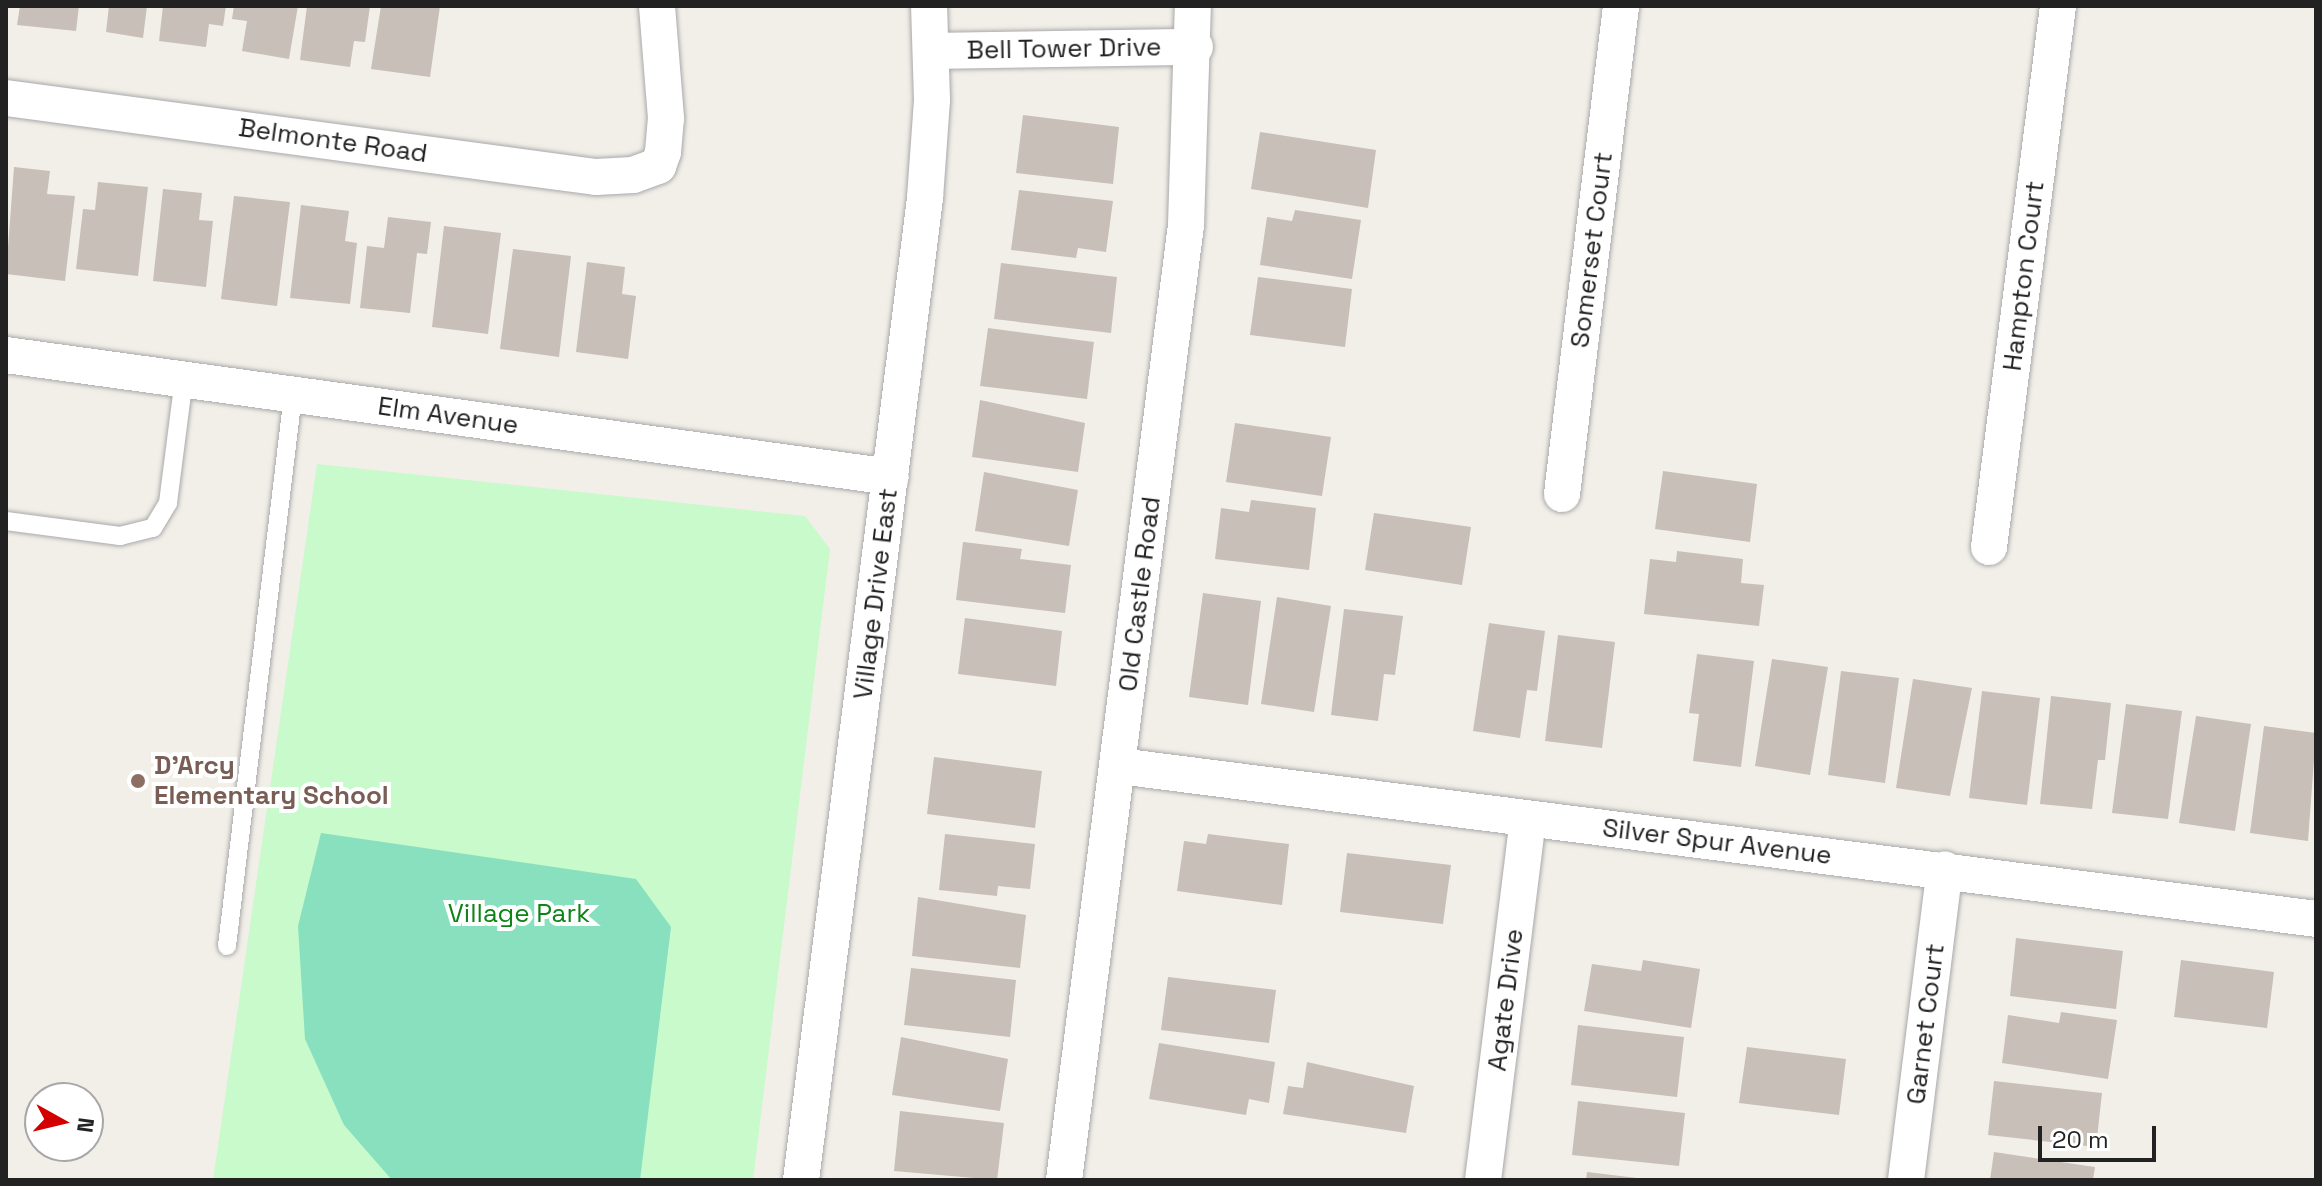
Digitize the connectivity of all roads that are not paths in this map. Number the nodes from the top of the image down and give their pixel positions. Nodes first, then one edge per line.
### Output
1 (657, 6) edge
2 (929, 6) edge
3 (1193, 6) edge
4 (1621, 6) edge
5 (2058, 6) edge
6 (1195, 47) junction
7 (932, 51) junction
8 (6, 98) edge
9 (6, 355) edge
10 (184, 378) junction
11 (293, 395) junction
12 (891, 477) junction
13 (1562, 494) dead end
14 (6, 521) edge
15 (1989, 547) dead end
16 (1119, 766) junction
17 (1528, 819) junction
18 (1945, 869) junction
19 (2316, 919) edge
20 (227, 946) dead end
21 (801, 1180) edge
22 (1064, 1180) edge
23 (1483, 1180) edge
24 (1906, 1180) edge

1 - 8 street, Belmonte Road
2 - 7 street, Village Drive East
3 - 6 street, Old Castle Road
4 - 13 street, Somerset Court
5 - 15 street, Hampton Court
6 - 7 street, Bell Tower Drive
6 - 16 street, Old Castle Road
7 - 12 street, Village Drive East
9 - 10 street, Elm Avenue
10 - 11 street, Elm Avenue
10 - 14 lane
11 - 12 street, Elm Avenue
11 - 20 lane
12 - 21 street, Village Drive East
16 - 17 street, Silver Spur Avenue
16 - 22 street, Old Castle Road
17 - 18 street, Silver Spur Avenue
17 - 23 street, Agate Drive
18 - 19 street, Silver Spur Avenue
18 - 24 street, Garnet Court

